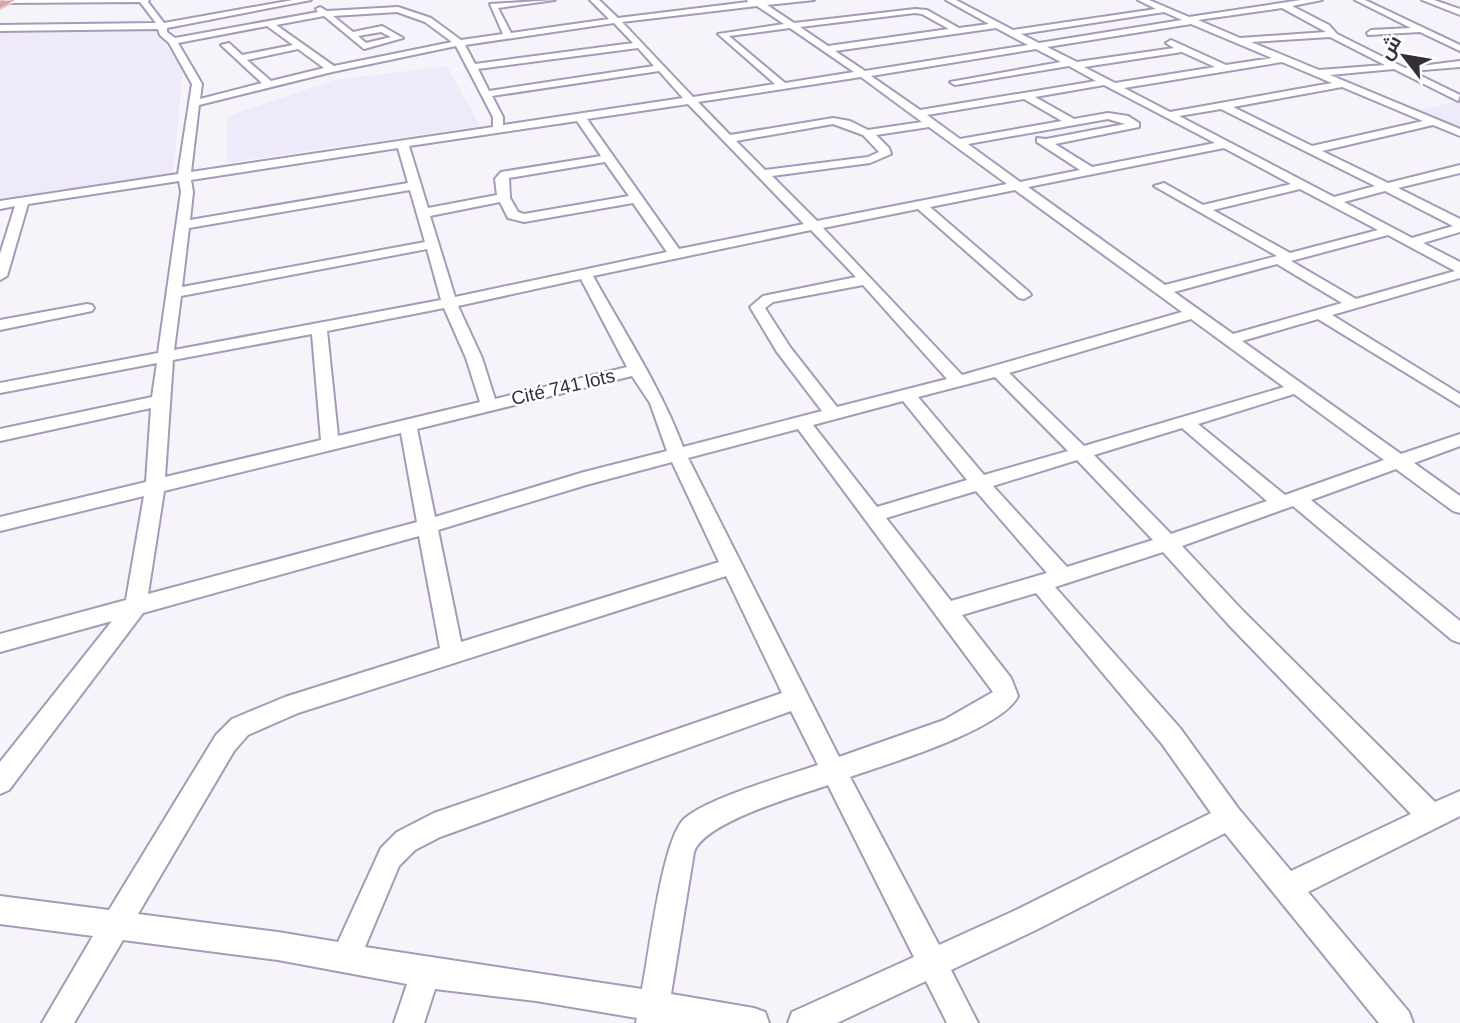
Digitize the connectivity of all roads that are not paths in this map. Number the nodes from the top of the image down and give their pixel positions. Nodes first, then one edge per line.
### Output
1 (143, 0) edge
2 (307, 0) edge
3 (551, 0) edge
4 (594, 0) edge
5 (810, 0) edge
6 (950, 0) edge
7 (1249, 0) edge
8 (1318, 0) edge
9 (1359, 0) edge
10 (1426, 0) edge
11 (82, 1) edge
12 (1145, 1) edge
13 (6, 2) edge
14 (755, 2) edge
15 (1285, 6) junction
16 (1166, 9) junction
17 (1267, 9) junction
18 (410, 12) junction
19 (1460, 12) edge
20 (325, 13) junction
21 (1216, 14) junction
22 (1187, 18) junction
23 (617, 20) junction
24 (364, 22) dead end
25 (270, 24) junction
26 (352, 24) dead end
27 (792, 24) junction
28 (998, 25) junction
29 (162, 26) junction
30 (341, 26) junction
31 (0, 28) edge
32 (1208, 28) junction
33 (1142, 30) junction
34 (1422, 30) junction
35 (958, 31) junction
36 (1014, 32) junction
37 (1220, 33) junction
38 (1371, 33) dead end
39 (1331, 34) junction
40 (352, 35) dead end
41 (508, 35) junction
42 (1087, 38) junction
43 (1238, 40) junction
44 (173, 41) junction
45 (1188, 41) junction
46 (459, 43) junction
47 (226, 44) dead end
48 (641, 45) junction
49 (1039, 45) junction
50 (299, 46) junction
51 (1460, 48) edge
52 (827, 49) junction
53 (980, 54) junction
54 (1127, 57) junction
55 (241, 58) junction
56 (1284, 59) junction
57 (927, 64) junction
58 (1074, 64) junction
59 (1460, 64) edge
60 (471, 67) junction
61 (1392, 67) junction
62 (661, 68) junction
63 (1224, 68) junction
64 (1410, 68) dead end
65 (332, 69) junction
66 (1013, 73) junction
67 (1318, 73) junction
68 (863, 74) junction
69 (1170, 78) junction
70 (955, 82) junction
71 (1344, 83) junction
72 (1110, 84) junction
73 (268, 85) junction
74 (782, 85) junction
75 (1046, 92) junction
76 (486, 94) junction
77 (1026, 96) junction
78 (1459, 97) edge
79 (690, 99) junction
80 (1444, 100) dead end
81 (195, 103) junction
82 (985, 103) junction
83 (1431, 104) dead end
84 (1224, 106) junction
85 (1404, 110) junction
86 (916, 114) junction
87 (1169, 115) junction
88 (579, 117) junction
89 (1434, 122) junction
90 (1073, 123) junction
91 (929, 124) junction
92 (498, 128) junction
93 (867, 132) junction
94 (1028, 132) junction
95 (1460, 133) edge
96 (728, 139) junction
97 (1046, 142) junction
98 (957, 143) junction
99 (403, 144) junction
100 (1224, 145) junction
101 (1310, 150) junction
102 (608, 158) junction
103 (1460, 169) edge
104 (1090, 171) junction
105 (762, 174) junction
106 (184, 177) junction
107 (1301, 185) junction
108 (415, 186) junction
109 (1160, 186) dead end
110 (1018, 187) junction
111 (1387, 188) junction
112 (504, 198) junction
113 (635, 199) junction
114 (23, 201) junction
115 (1332, 201) junction
116 (0, 205) edge
117 (921, 205) junction
118 (1201, 209) junction
119 (423, 213) junction
120 (183, 225) junction
121 (816, 226) junction
122 (1460, 226) edge
123 (1389, 231) junction
124 (1412, 242) junction
125 (433, 244) junction
126 (675, 254) junction
127 (1284, 258) junction
128 (1460, 268) edge
129 (585, 274) junction
130 (1460, 274) edge
131 (0, 276) edge
132 (865, 280) junction
133 (1163, 290) junction
134 (172, 293) junction
135 (1024, 295) dead end
136 (450, 303) junction
137 (1353, 303) junction
138 (87, 308) dead end
139 (1195, 313) junction
140 (1319, 313) junction
141 (0, 325) edge
142 (319, 327) junction
143 (1231, 339) junction
144 (168, 356) junction
145 (636, 370) junction
146 (998, 370) junction
147 (958, 381) junction
148 (0, 388) edge
149 (1297, 388) junction
150 (907, 395) junction
151 (160, 401) junction
152 (1460, 401) edge
153 (489, 405) junction
154 (832, 413) junction
155 (1183, 420) junction
156 (801, 421) junction
157 (408, 426) junction
158 (0, 435) edge
159 (1460, 440) edge
160 (330, 444) junction
161 (1079, 453) junction
162 (677, 454) junction
163 (1401, 463) junction
164 (982, 483) junction
165 (155, 488) junction
166 (1289, 500) junction
167 (1460, 506) edge
168 (874, 515) junction
169 (0, 524) edge
170 (429, 526) junction
171 (1168, 543) junction
172 (732, 566) junction
173 (1052, 582) junction
174 (135, 608) junction
175 (947, 611) junction
176 (1460, 634) edge
177 (0, 643) edge
178 (452, 653) junction
179 (796, 698) junction
180 (834, 771) junction
181 (0, 782) edge
182 (1450, 812) edge
183 (1229, 817) junction
184 (1288, 887) junction
185 (0, 911) edge
186 (115, 925) junction
187 (346, 957) junction
188 (933, 964) junction
189 (426, 973) junction
190 (653, 1015) edge
191 (57, 1023) edge
192 (408, 1023) edge
193 (754, 1023) edge
194 (803, 1023) edge
195 (963, 1023) edge
196 (1398, 1023) edge

1 - 11 street
1 - 29 street
2 - 20 street
2 - 29 street
3 - 41 street
4 - 23 street
5 - 14 street
6 - 28 street
7 - 17 street
8 - 15 street
9 - 34 street
10 - 19 street
11 - 13 street
12 - 16 street
12 - 21 street
14 - 23 street
14 - 27 street
15 - 17 street
15 - 39 street
16 - 22 street
16 - 36 street
17 - 21 street
18 - 20 street
18 - 24 street
18 - 46 street
20 - 25 street
20 - 30 street
21 - 22 street
21 - 32 street
22 - 32 street
22 - 33 street
23 - 41 street
23 - 48 street
25 - 44 street
25 - 50 street
26 - 30 street
27 - 35 street
27 - 52 street
27 - 74 street
28 - 35 street
28 - 36 street
29 - 31 street
29 - 44 street
30 - 40 street
32 - 37 street
33 - 42 street
33 - 45 street
34 - 38 street
34 - 51 street
35 - 52 street
36 - 49 street
37 - 43 street
37 - 45 street
39 - 43 street
39 - 61 street
41 - 46 street
42 - 49 street
42 - 54 street
43 - 56 street
44 - 81 street
45 - 54 street
45 - 63 street
46 - 60 street
46 - 65 street
47 - 55 street
48 - 60 street
48 - 62 street
49 - 53 street
49 - 58 street
50 - 55 street
50 - 65 street
52 - 68 street
53 - 57 street
53 - 66 street
54 - 58 street
54 - 69 street
55 - 73 street
56 - 63 street
56 - 67 street
57 - 68 street
57 - 70 street
58 - 66 street
58 - 72 street
59 - 64 street
60 - 76 street
61 - 67 street
61 - 78 street
62 - 76 street
62 - 79 street
63 - 69 street
65 - 73 street
66 - 70 street
66 - 75 street
67 - 71 street
68 - 74 street
68 - 86 street
69 - 72 street
70 - 82 street
71 - 84 street
71 - 85 street
72 - 75 street
72 - 87 street
73 - 81 street
74 - 79 street
75 - 77 street
76 - 92 street
77 - 82 street
77 - 90 street
78 - 80 street
79 - 88 street
79 - 96 street
81 - 106 street
82 - 86 street
83 - 85 street
84 - 87 street
84 - 101 street
85 - 89 street
86 - 91 street
87 - 100 street
88 - 92 street
88 - 102 street
89 - 95 street
89 - 101 street
90 - 94 street
90 - 97 street
91 - 93 street
91 - 98 street
92 - 99 street
93 - 96 street
93 - 105 street
94 - 97 street
94 - 98 street
96 - 105 street
97 - 104 street
98 - 110 street
99 - 106 street
99 - 108 street
100 - 104 street
100 - 107 street
101 - 111 street
102 - 112 street
102 - 113 street
103 - 111 street
104 - 110 street
105 - 121 street
106 - 114 street
106 - 120 street
107 - 115 street
107 - 118 street
108 - 119 street
108 - 120 street
109 - 118 street
110 - 117 street
110 - 133 street
111 - 115 street
111 - 122 street
112 - 113 street
112 - 119 street
113 - 126 street
114 - 116 street
114 - 131 street
115 - 123 street
117 - 121 street
117 - 135 street
118 - 127 street
119 - 125 street
120 - 134 street
121 - 126 street
121 - 132 street
122 - 124 street
123 - 124 street
123 - 127 street
124 - 128 street
125 - 134 street
125 - 136 street
126 - 129 street
127 - 133 street
127 - 137 street
129 - 136 street
129 - 145 street
130 - 137 street
132 - 147 street
132 - 154 street
133 - 139 street
134 - 144 street
136 - 142 street
136 - 153 street
137 - 140 street
138 - 141 street
139 - 143 street
139 - 146 street
140 - 143 street
140 - 152 street
142 - 144 street
142 - 160 street
143 - 149 street
144 - 148 street
144 - 151 street
145 - 153 street, Cité 741 lots
145 - 162 street
146 - 147 street
146 - 161 street
147 - 150 street
149 - 155 street
149 - 163 street
150 - 154 street
150 - 164 street
151 - 158 street
151 - 165 street
153 - 157 street, Cité 741 lots
154 - 156 street
155 - 161 street
155 - 166 street
156 - 162 street
156 - 168 street
157 - 160 street, Cité 741 lots
157 - 170 street
159 - 163 street
160 - 165 street, Cité 741 lots
161 - 164 street
161 - 171 street
162 - 170 street
162 - 172 street
163 - 166 street
163 - 167 street
164 - 168 street
164 - 173 street
165 - 169 street, Cité 741 lots
165 - 174 street
166 - 171 street
166 - 176 street
168 - 175 street
170 - 174 street
170 - 178 street
171 - 173 street
171 - 182 street
172 - 178 street
172 - 179 street
173 - 175 street
173 - 183 street
174 - 177 street
174 - 181 street
175 - 180 street
178 - 186 street
179 - 180 street
179 - 187 street
180 - 188 street
180 - 190 street
182 - 184 street
183 - 184 street
183 - 188 street
184 - 196 street
185 - 186 street
186 - 187 street
186 - 191 street
187 - 189 street
188 - 194 street
188 - 195 street
189 - 190 street
189 - 192 street
190 - 193 street

